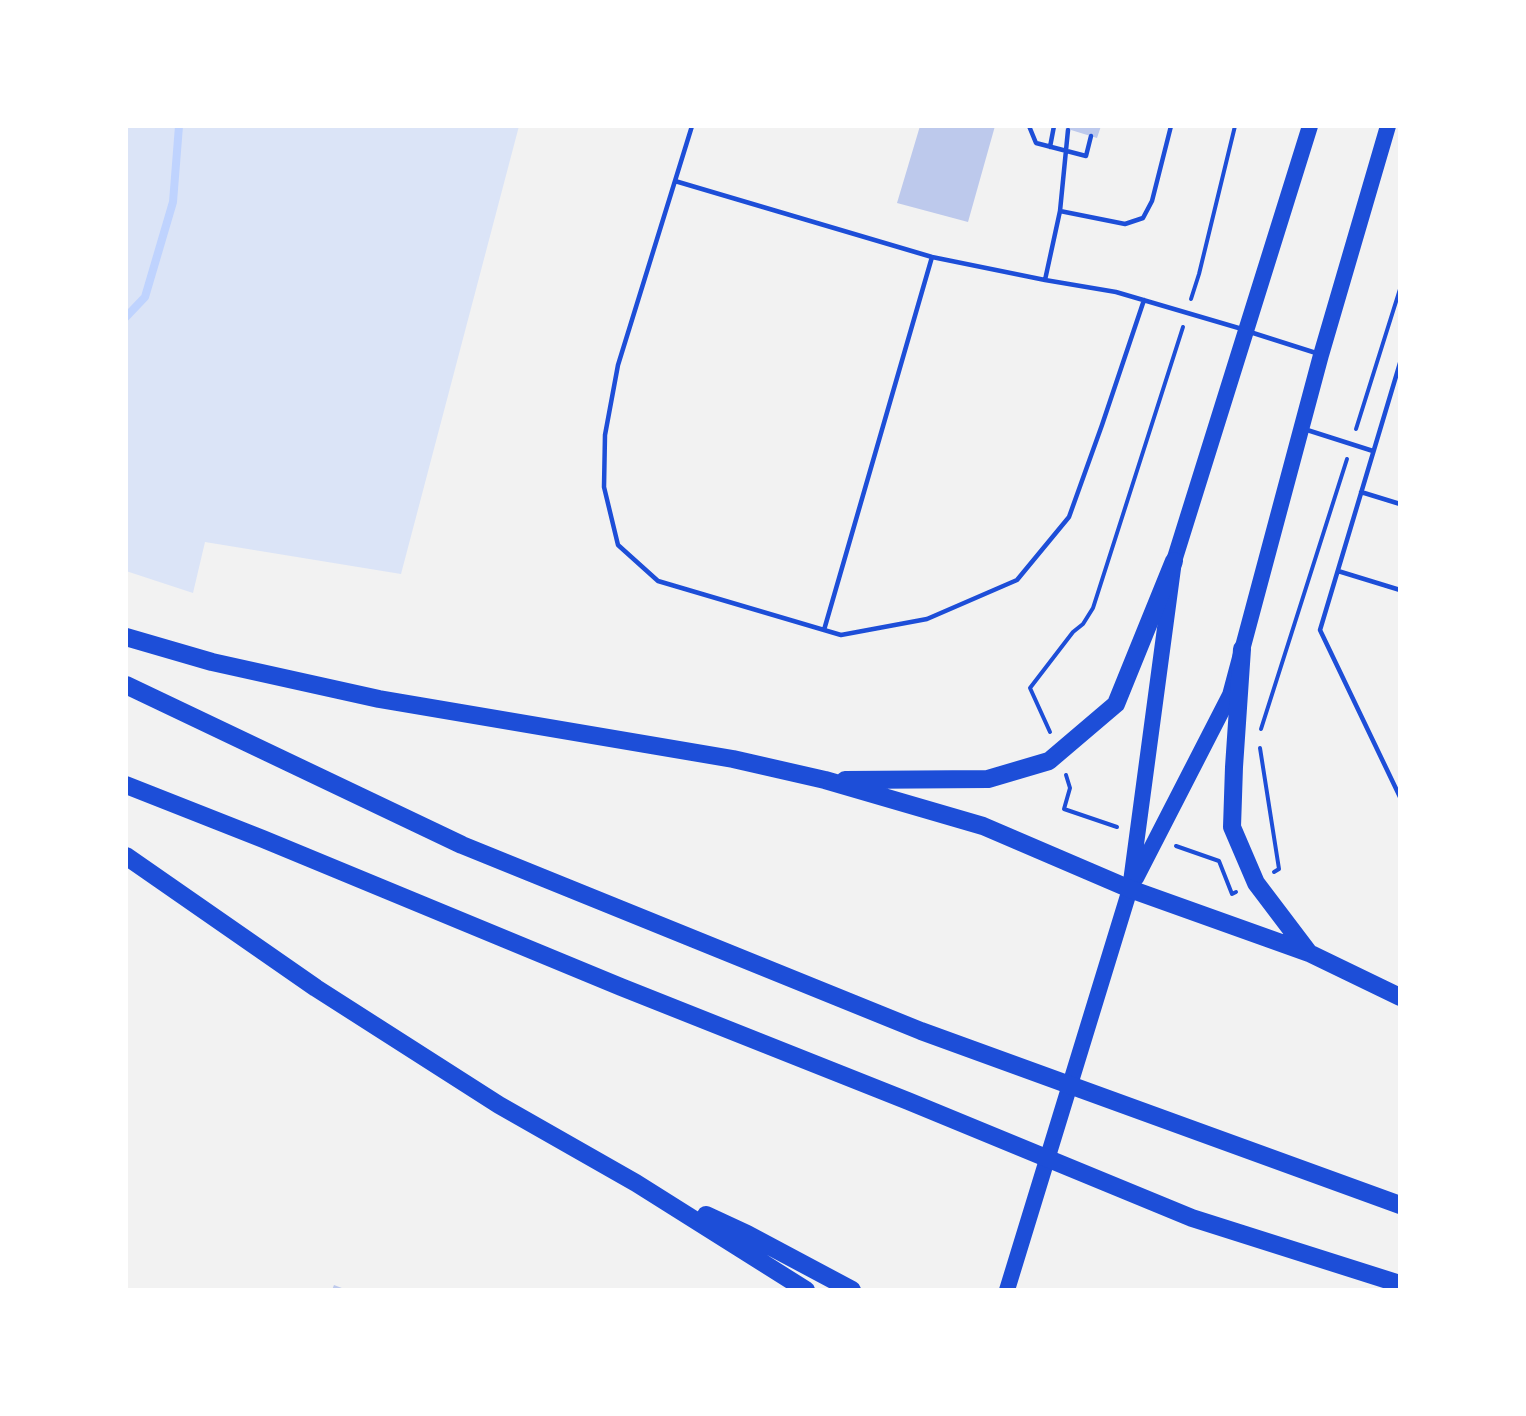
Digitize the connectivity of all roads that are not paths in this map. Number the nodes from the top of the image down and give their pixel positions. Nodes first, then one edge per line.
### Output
1 (692, 126) edge
2 (1029, 126) edge
3 (1054, 126) edge
4 (1171, 126) edge
5 (1310, 126) edge
6 (1388, 126) edge
7 (1068, 130) dead end
8 (1090, 136) dead end
9 (1050, 147) junction
10 (1066, 152) junction
11 (675, 181) junction
12 (1060, 211) junction
13 (932, 257) junction
14 (1045, 280) junction
15 (1144, 300) junction
16 (1245, 330) junction
17 (1321, 355) junction
18 (1400, 363) edge
19 (1302, 429) junction
20 (1373, 451) junction
21 (1361, 492) junction
22 (1400, 504) edge
23 (1174, 561) junction
24 (1338, 571) junction
25 (1400, 590) edge
26 (824, 630) junction
27 (126, 637) edge
28 (1242, 649) junction
29 (126, 685) edge
30 (825, 780) junction
31 (126, 785) edge
32 (1400, 797) edge
33 (126, 856) edge
34 (1130, 889) junction
35 (1309, 953) junction
36 (1400, 997) edge
37 (636, 1183) junction
38 (1400, 1205) edge
39 (1400, 1284) edge
40 (806, 1290) edge
41 (852, 1290) edge
42 (1007, 1290) edge

1 - 11 lane
2 - 9 lane
3 - 9 lane
4 - 12 lane
5 - 16 highway
6 - 17 highway
7 - 10 lane
8 - 10 lane
9 - 10 lane
10 - 12 lane
11 - 13 lane
11 - 26 lane
12 - 14 lane
13 - 14 lane
13 - 26 lane
14 - 15 lane
15 - 16 lane
15 - 26 lane
16 - 17 lane
16 - 23 highway
17 - 19 highway
18 - 20 lane
19 - 20 lane
19 - 28 highway
20 - 21 lane
21 - 22 lane
21 - 24 lane
23 - 30 highway
23 - 34 highway
24 - 25 lane
24 - 32 lane
27 - 30 highway
28 - 34 highway
28 - 35 highway
29 - 38 highway
30 - 34 highway
31 - 39 highway
33 - 37 highway
34 - 35 highway
34 - 42 highway
35 - 36 highway
37 - 40 highway
37 - 41 highway

